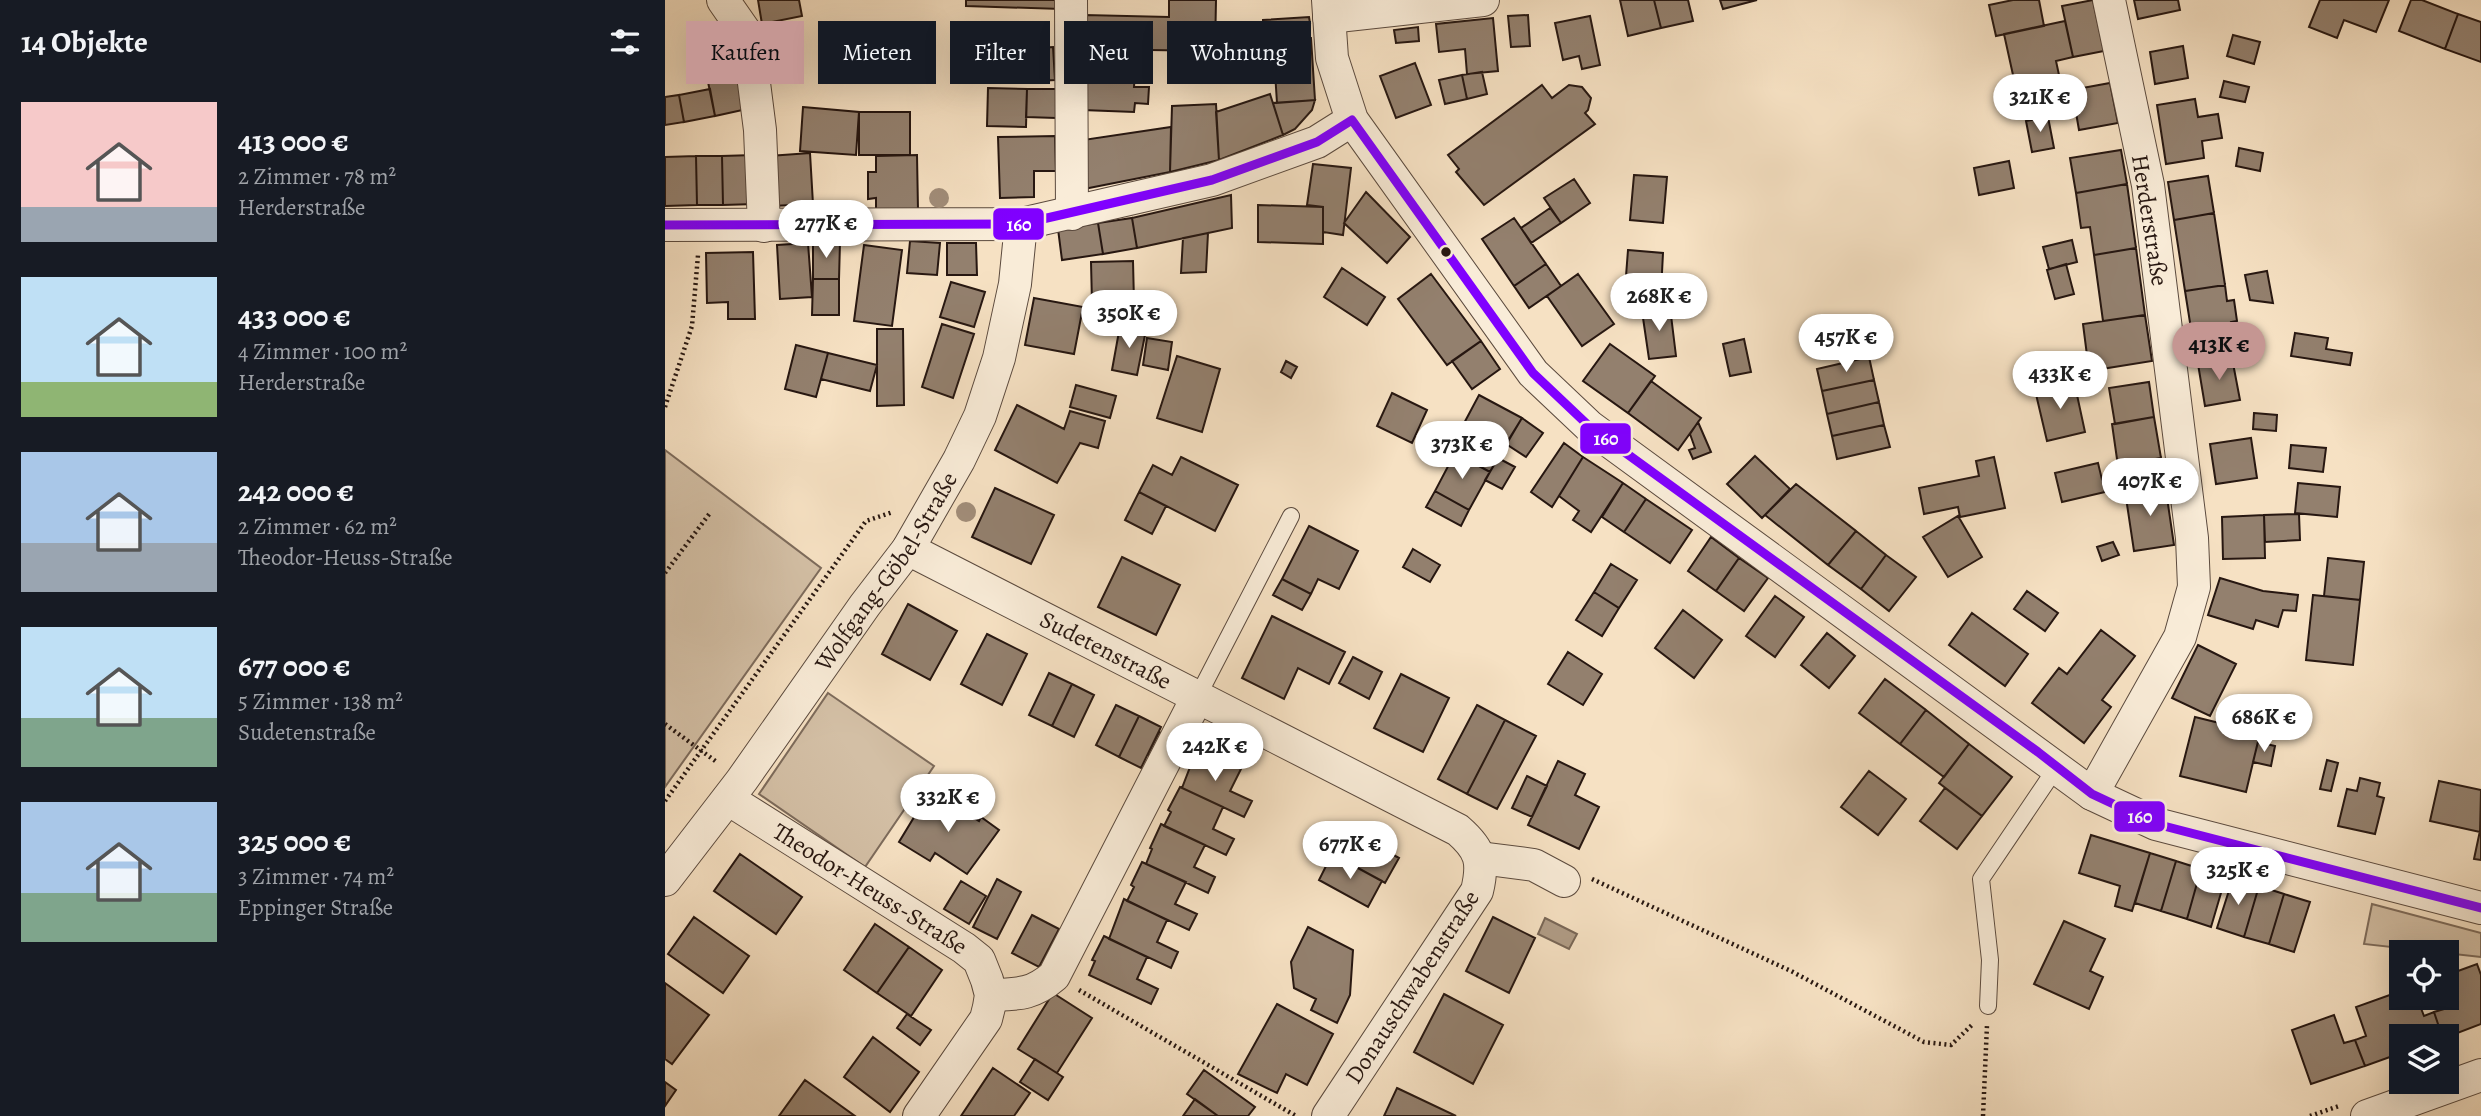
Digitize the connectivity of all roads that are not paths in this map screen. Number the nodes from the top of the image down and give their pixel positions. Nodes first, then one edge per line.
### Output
1 (723, 0) edge
2 (1071, 0) edge
3 (1483, 0) edge
4 (2109, 0) edge
5 (1328, 9) edge
6 (1352, 120) junction
7 (1072, 214) junction
8 (1021, 224) junction
9 (665, 225) edge
10 (764, 226) junction
11 (1291, 516) dead end
12 (908, 549) junction
13 (1198, 696) junction
14 (2056, 768) junction
15 (735, 789) junction
16 (2092, 794) junction
17 (1480, 858) junction
18 (1576, 879) road end
19 (665, 880) edge
20 (2481, 908) edge
21 (991, 995) junction
22 (1988, 1006) road end
23 (2481, 1075) edge
24 (919, 1116) edge
25 (1328, 1116) edge
26 (2367, 1116) edge

1 - 10 street
2 - 7 street
3 - 5 street
4 - 16 street, Herderstraße
5 - 6 street
6 - 7 street
6 - 14 street
7 - 8 street
8 - 10 street
8 - 12 street, Wolfgang-Göbel-Straße
9 - 10 street
11 - 13 lane
12 - 13 street, Sudetenstraße
12 - 15 street, Wolfgang-Göbel-Straße
13 - 17 street, Sudetenstraße
13 - 21 street
14 - 16 street
14 - 22 lane
15 - 19 street, Wolfgang-Göbel-Straße
15 - 21 street, Theodor-Heuss-Straße
16 - 20 street
17 - 18 street, Donauschwabenstraße
17 - 25 street, Donauschwabenstraße
21 - 24 street
23 - 26 street

